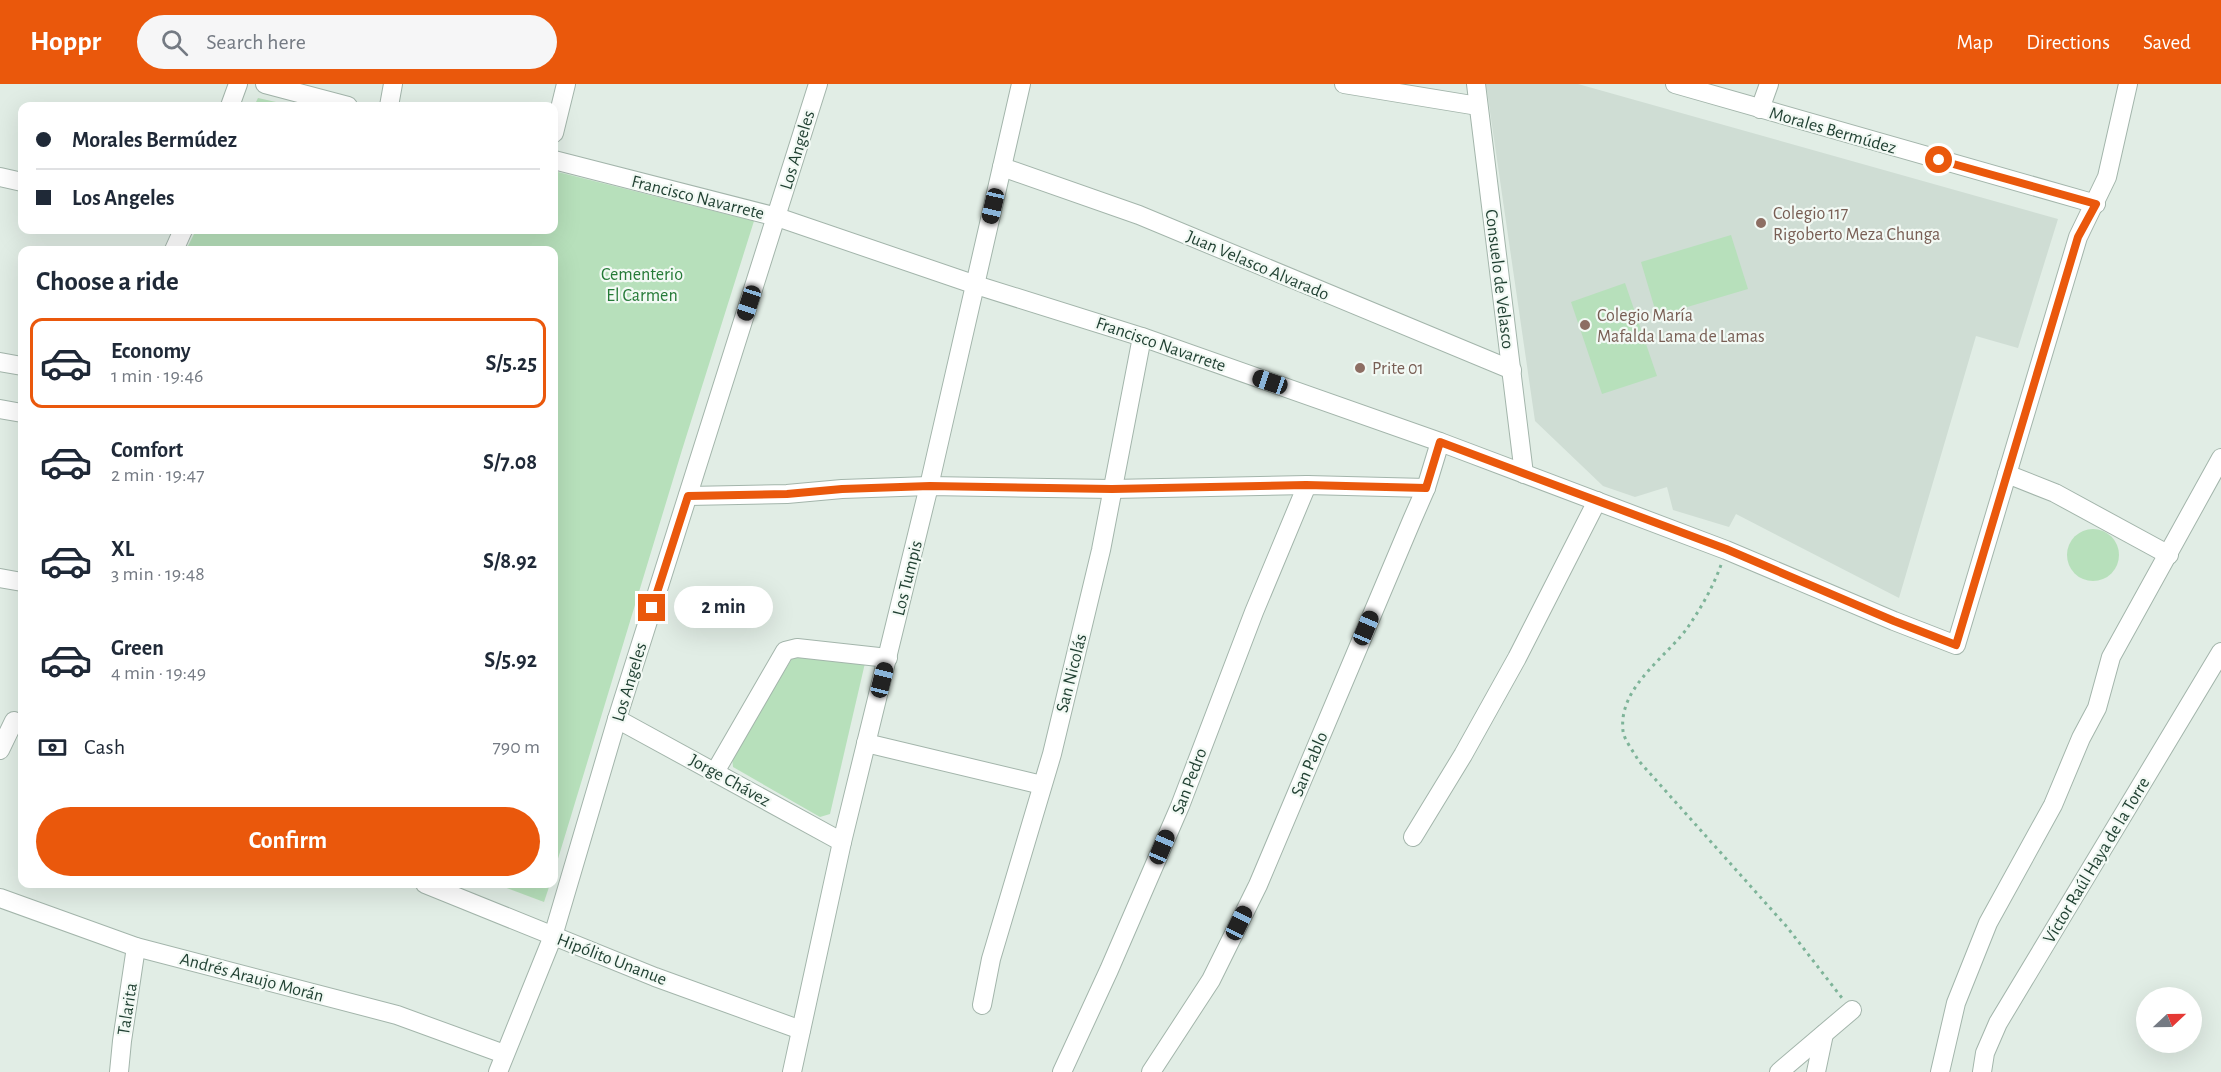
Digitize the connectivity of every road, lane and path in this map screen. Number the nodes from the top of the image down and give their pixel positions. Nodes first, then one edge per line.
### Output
1 (238, 84) edge
2 (265, 84) edge
3 (393, 84) edge
4 (566, 84) edge
5 (818, 84) edge
6 (1021, 84) edge
7 (1344, 84) edge
8 (1476, 84) edge
9 (1676, 84) edge
10 (1769, 84) edge
11 (2128, 84) edge
12 (231, 102) edge
13 (333, 102) edge
14 (390, 102) edge
15 (1478, 105) junction
16 (1760, 109) junction
17 (558, 117) edge
18 (558, 161) edge
19 (1002, 167) junction
20 (0, 177) edge
21 (18, 181) edge
22 (2096, 204) junction
23 (777, 217) junction
24 (975, 285) junction
25 (1142, 337) junction
26 (0, 362) edge
27 (18, 365) edge
28 (1512, 370) junction
29 (0, 409) edge
30 (18, 412) edge
31 (1440, 442) junction
32 (2221, 458) edge
33 (1524, 474) junction
34 (2007, 474) junction
35 (1306, 485) junction
36 (930, 486) junction
37 (1426, 488) junction
38 (1112, 489) junction
39 (688, 496) junction
40 (1597, 501) junction
41 (1726, 549) junction
42 (2169, 555) junction
43 (0, 578) edge
44 (18, 581) edge
45 (2221, 652) edge
46 (888, 658) junction
47 (617, 719) junction
48 (12, 721) edge
49 (866, 742) junction
50 (0, 750) edge
51 (715, 772) junction
52 (1042, 785) junction
53 (1413, 837) dead end
54 (842, 842) junction
55 (435, 888) edge
56 (0, 898) edge
57 (553, 936) junction
58 (136, 947) junction
59 (982, 1005) dead end
60 (1852, 1010) joint
61 (801, 1030) junction
62 (1824, 1034) junction
63 (504, 1054) junction
64 (119, 1072) edge
65 (498, 1072) edge
66 (792, 1072) edge
67 (1062, 1072) edge
68 (1151, 1072) edge
69 (1779, 1072) edge
70 (1816, 1072) edge
71 (1940, 1072) edge
72 (1982, 1072) edge

1 - 12 street
2 - 13 street
3 - 14 street
4 - 17 street
5 - 23 street, Los Angeles
6 - 19 street, Los Tumpis
7 - 15 street
8 - 15 street, Consuelo de Velasco
9 - 16 street, Morales Bermúdez
10 - 16 street
11 - 22 street
15 - 28 street, Consuelo de Velasco
16 - 22 street, Morales Bermúdez
18 - 23 street, Francisco Navarrete
19 - 24 street, Los Tumpis
19 - 28 street, Juan Velasco Alvarado
20 - 21 street
22 - 34 street
23 - 24 street, Francisco Navarrete
23 - 39 street, Los Angeles
24 - 25 street, Francisco Navarrete
24 - 36 street, Los Tumpis
25 - 31 street, Francisco Navarrete
25 - 38 street, San Nicolás
26 - 27 street
28 - 33 street, Consuelo de Velasco
29 - 30 street
31 - 33 street, Francisco Navarrete
31 - 37 street, San Pablo
32 - 42 street
33 - 40 street, Francisco Navarrete
34 - 41 street, Francisco Navarrete
34 - 42 street
35 - 37 street
35 - 38 street
35 - 67 street, San Pedro
36 - 38 street
36 - 39 street
36 - 46 street, Los Tumpis
37 - 68 street, San Pablo
38 - 52 street, San Nicolás
39 - 47 street, Los Angeles
40 - 41 street, Francisco Navarrete
40 - 53 street
41 - 60 path
42 - 71 street
43 - 44 street
45 - 72 street, Víctor Raúl Haya de la Torre
46 - 49 street, Los Tumpis
46 - 51 street
47 - 51 street, Jorge Chávez
47 - 57 street, Los Angeles
48 - 50 street
49 - 52 street
49 - 54 street, Los Tumpis
51 - 54 street, Jorge Chávez
52 - 59 street, San Nicolás
54 - 61 street, Los Tumpis
55 - 57 street, Hipólito Unanue
56 - 58 street, Andrés Araujo Morán
57 - 61 street, Hipólito Unanue
57 - 63 street, Los Angeles
58 - 63 street, Andrés Araujo Morán
58 - 64 street, Talarita
60 - 62 street
61 - 66 street, Los Tumpis
62 - 69 street
62 - 70 street
63 - 65 street, Los Angeles

